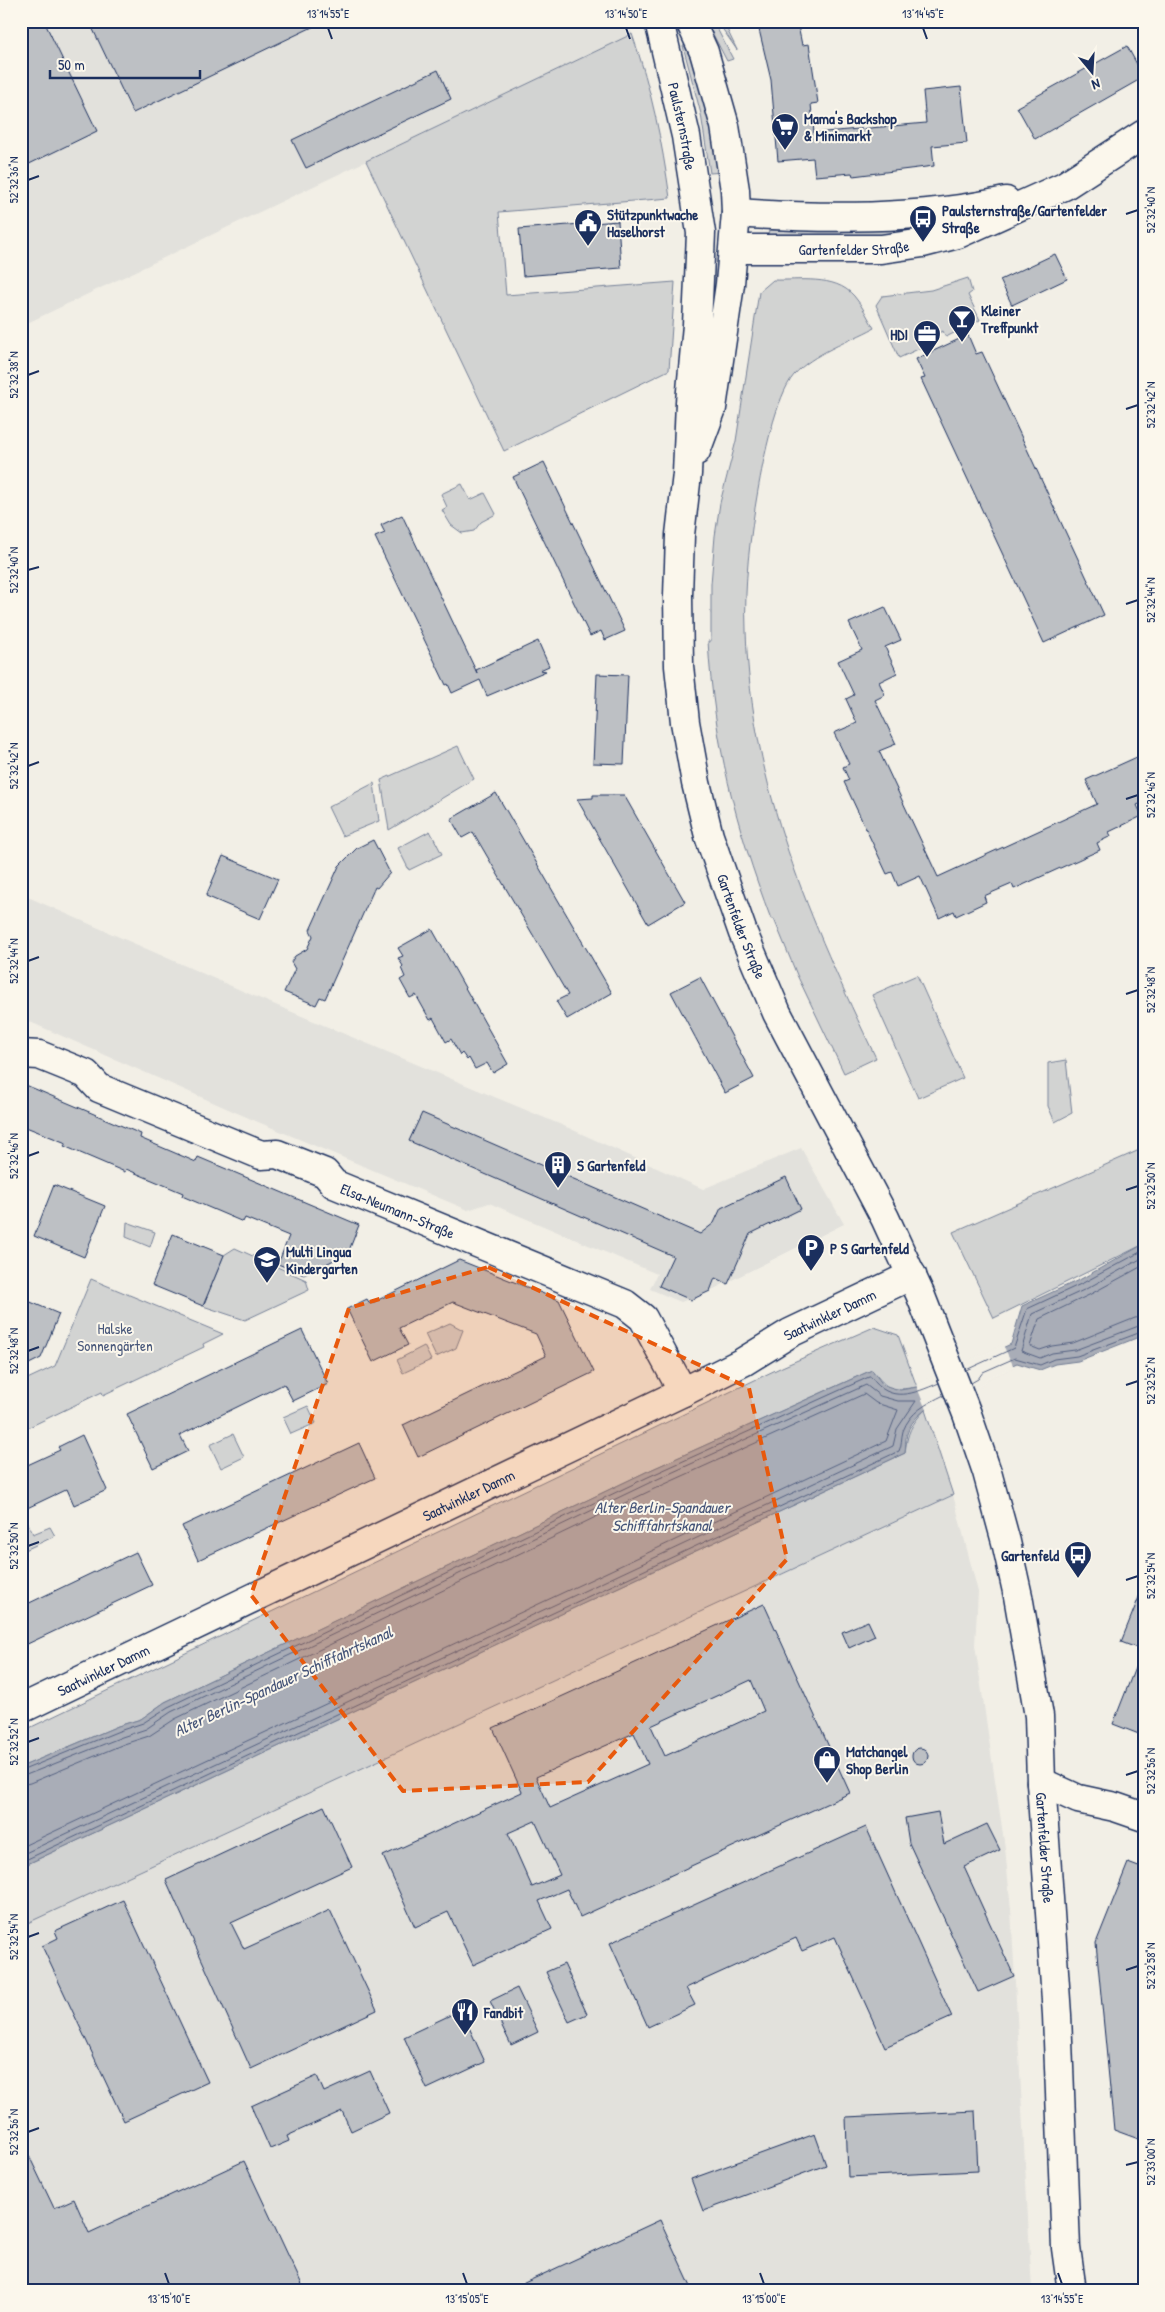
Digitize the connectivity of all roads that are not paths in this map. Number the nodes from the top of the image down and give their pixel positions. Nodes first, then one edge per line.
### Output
1 (659, 21) edge
2 (690, 21) edge
3 (1144, 134) edge
4 (1054, 191) junction
5 (736, 213) junction
6 (701, 233) junction
7 (734, 249) junction
8 (687, 474) junction
9 (21, 1054) edge
10 (912, 1275) junction
11 (683, 1392) junction
12 (21, 1709) edge
13 (1041, 1782) junction
14 (1144, 1818) edge
15 (1072, 2291) edge

1 - 6 main road, Paulsternstraße
2 - 5 main road
3 - 4 main road, Gartenfelder Straße
4 - 5 main road, Gartenfelder Straße
4 - 7 main road, Gartenfelder Straße
5 - 6 main road
5 - 7 main road, Gartenfelder Straße
6 - 7 main road, Gartenfelder Straße
6 - 8 main road, Gartenfelder Straße
7 - 8 main road, Gartenfelder Straße
8 - 10 main road, Gartenfelder Straße
9 - 11 main road, Elsa-Neumann-Straße
10 - 11 main road, Saatwinkler Damm
10 - 13 main road, Gartenfelder Straße
11 - 12 main road, Saatwinkler Damm
13 - 14 main road
13 - 15 main road, Gartenfelder Straße

